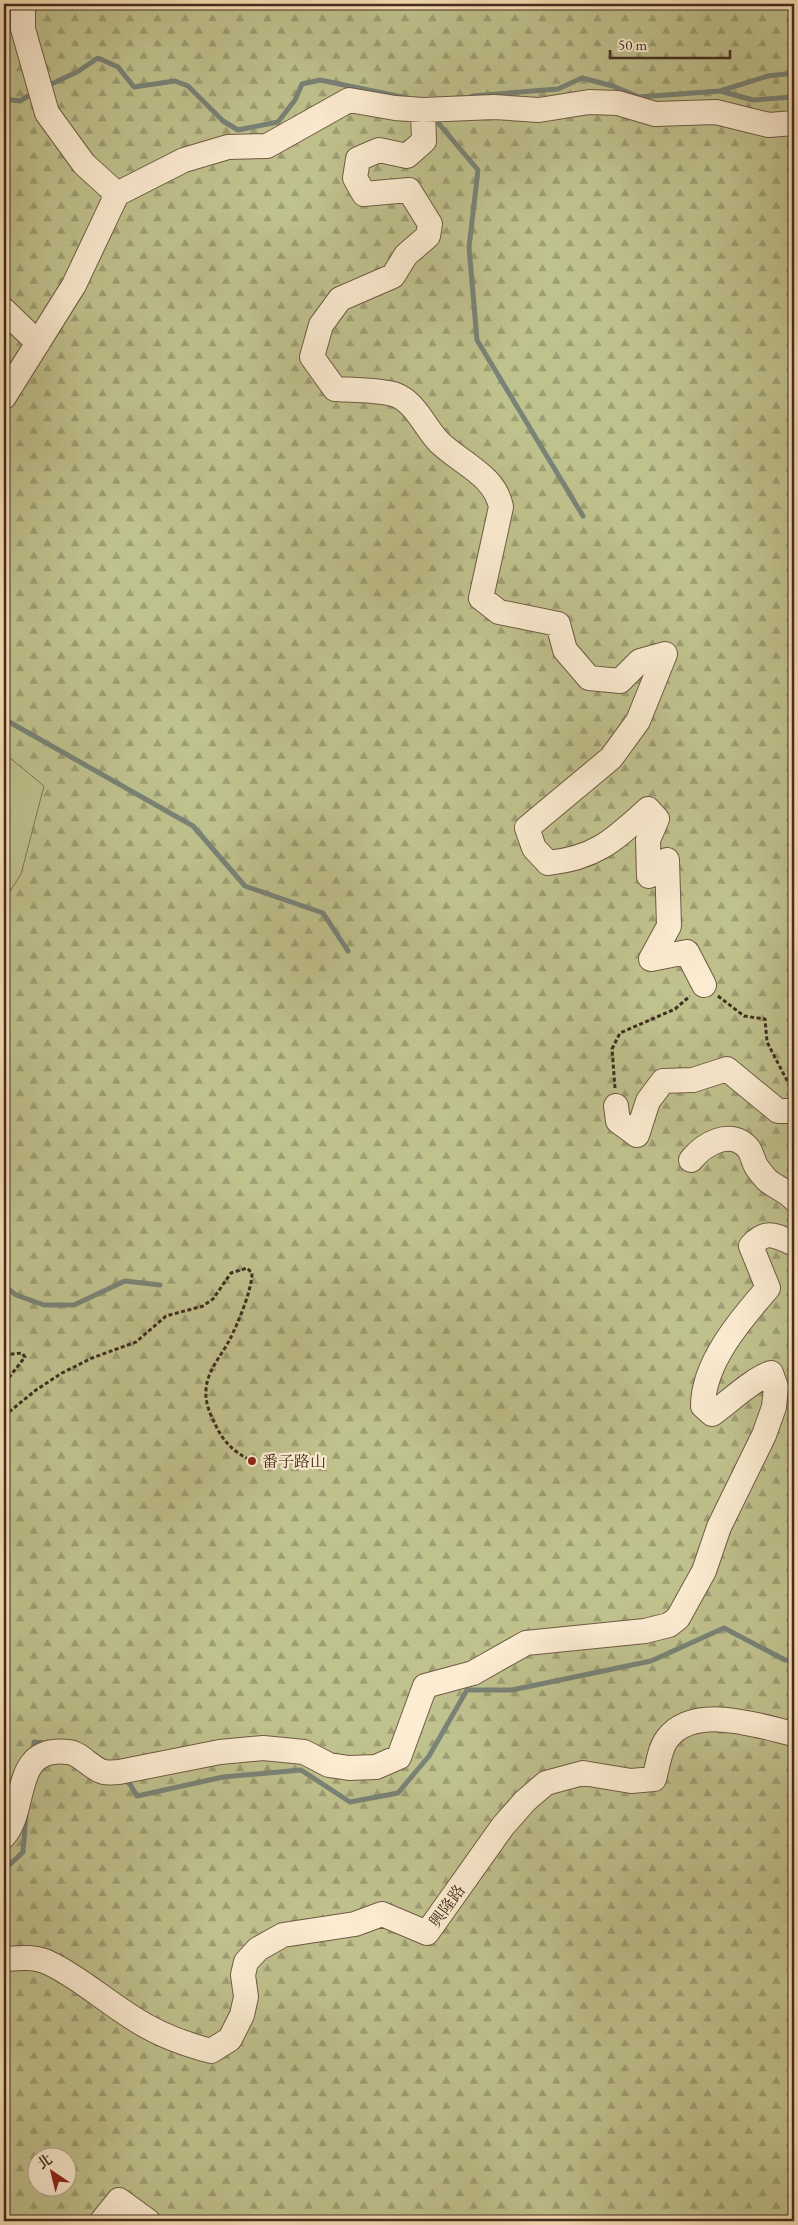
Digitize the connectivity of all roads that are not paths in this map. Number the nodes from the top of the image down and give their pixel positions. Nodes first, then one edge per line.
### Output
1 (23, 4) edge
2 (423, 110) junction
3 (794, 123) edge
4 (117, 194) junction
5 (4, 310) edge
6 (38, 343) junction
7 (4, 397) edge
8 (704, 985) road end
9 (616, 1106) road end
10 (794, 1111) edge
11 (691, 1160) dead end
12 (794, 1199) edge
13 (794, 1244) edge
14 (794, 1734) edge
15 (4, 1836) edge
16 (4, 1959) edge
17 (102, 2221) edge
18 (148, 2221) edge

1 - 4 lane
2 - 3 lane
2 - 4 lane
2 - 8 lane
4 - 6 lane
5 - 6 lane
6 - 7 lane
9 - 10 lane
11 - 12 lane
13 - 15 lane
14 - 16 lane, 興隆路
17 - 18 lane

